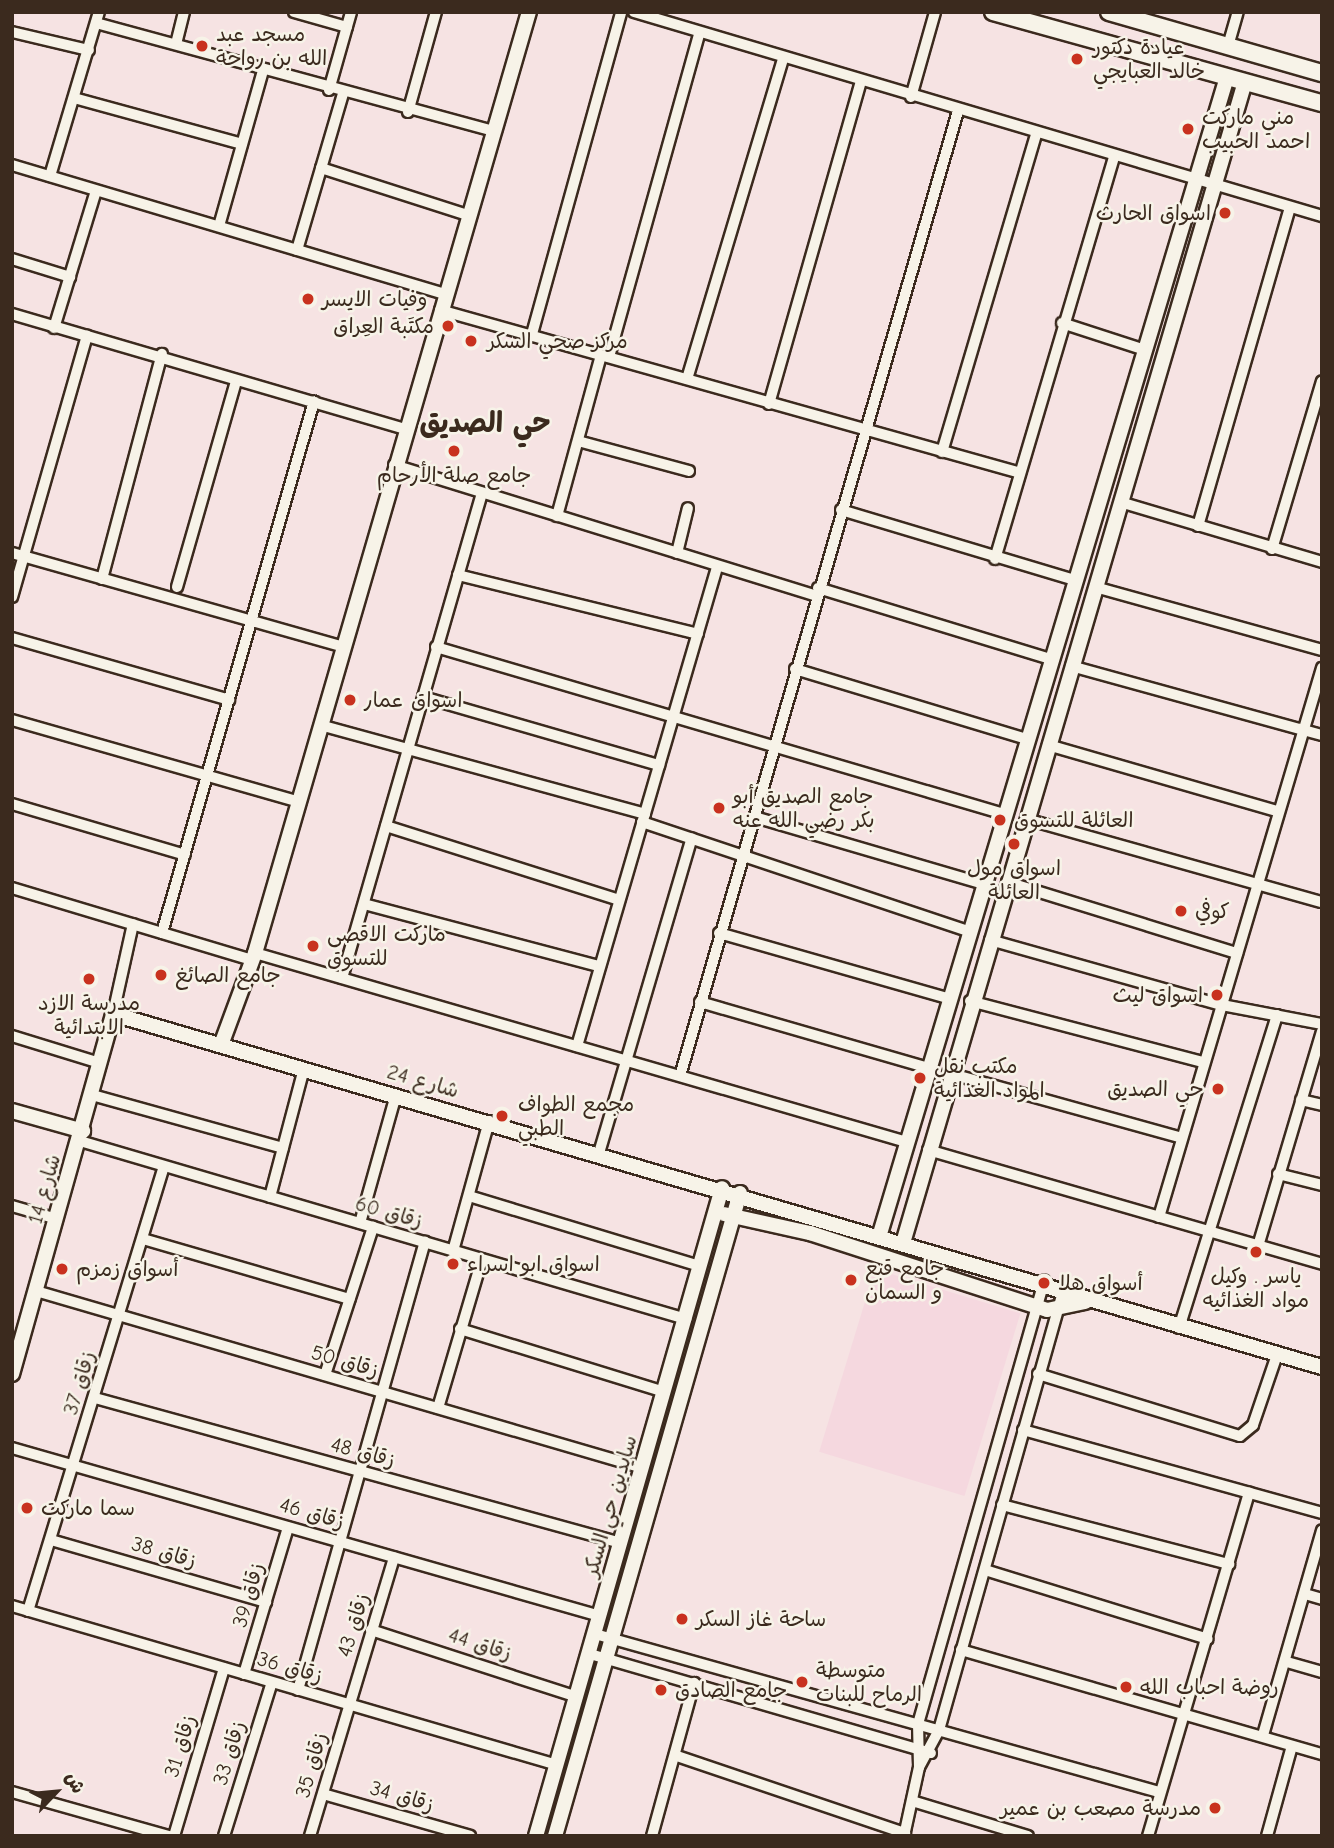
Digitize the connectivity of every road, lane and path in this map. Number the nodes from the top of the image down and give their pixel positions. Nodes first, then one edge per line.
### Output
1 (184, 12) edge
2 (294, 12) edge
3 (351, 12) edge
4 (436, 12) edge
5 (529, 12) edge
6 (621, 12) edge
7 (634, 12) edge
8 (934, 12) edge
9 (993, 12) edge
10 (1109, 12) edge
11 (1238, 12) edge
12 (98, 18) edge
13 (347, 27) junction
14 (12, 32) edge
15 (700, 33) junction
16 (176, 44) junction
17 (1228, 46) junction
18 (89, 50) junction
19 (783, 58) junction
20 (263, 71) junction
21 (1322, 73) edge
22 (1227, 77) junction
23 (861, 82) junction
24 (1245, 82) junction
25 (329, 90) junction
26 (343, 94) junction
27 (911, 97) junction
28 (74, 98) junction
29 (1322, 103) edge
30 (958, 111) junction
31 (408, 112) junction
32 (494, 131) junction
33 (1036, 135) junction
34 (242, 144) junction
35 (1114, 158) junction
36 (12, 165) edge
37 (321, 168) junction
38 (50, 176) junction
39 (1191, 181) junction
40 (1213, 188) junction
41 (96, 191) junction
42 (1290, 207) junction
43 (467, 215) junction
44 (1322, 216) edge
45 (219, 226) junction
46 (297, 250) junction
47 (12, 259) edge
48 (70, 277) junction
49 (445, 294) junction
50 (440, 310) junction
51 (12, 314) edge
52 (1062, 323) junction
53 (54, 328) junction
54 (532, 334) junction
55 (87, 336) junction
56 (1142, 349) junction
57 (162, 354) junction
58 (605, 356) junction
59 (687, 379) junction
60 (236, 381) junction
61 (1322, 382) edge
62 (314, 401) junction
63 (769, 404) junction
64 (405, 429) junction
65 (865, 431) junction
66 (578, 441) junction
67 (943, 452) junction
68 (394, 465) junction
69 (689, 471) dead end
70 (1017, 472) junction
71 (482, 493) junction
72 (1120, 502) junction
73 (688, 508) dead end
74 (842, 510) junction
75 (557, 516) junction
76 (1198, 526) junction
77 (1272, 549) junction
78 (12, 553) edge
79 (677, 553) junction
80 (25, 556) junction
81 (995, 558) junction
82 (1322, 562) edge
83 (717, 566) junction
84 (458, 575) junction
85 (102, 579) junction
86 (1074, 580) junction
87 (1095, 586) junction
88 (177, 587) dead end
89 (817, 592) junction
90 (12, 597) edge
91 (252, 622) junction
92 (698, 634) junction
93 (12, 638) edge
94 (340, 646) junction
95 (436, 648) junction
96 (1322, 650) edge
97 (1050, 660) junction
98 (1071, 666) junction
99 (1322, 668) edge
100 (794, 669) junction
101 (423, 697) junction
102 (229, 700) junction
103 (670, 717) junction
104 (12, 720) edge
105 (320, 725) junction
106 (1300, 729) junction
107 (1322, 735) edge
108 (1027, 738) junction
109 (773, 744) junction
110 (1048, 745) junction
111 (405, 751) junction
112 (659, 765) junction
113 (206, 779) junction
114 (296, 801) junction
115 (12, 804) edge
116 (1277, 811) junction
117 (1004, 814) junction
118 (644, 818) junction
119 (758, 818) junction
120 (1026, 819) junction
121 (386, 826) junction
122 (692, 838) junction
123 (996, 841) junction
124 (1017, 849) junction
125 (185, 855) junction
126 (746, 855) junction
127 (1007, 882) junction
128 (1256, 883) junction
129 (984, 884) junction
130 (12, 888) edge
131 (619, 900) junction
132 (1322, 902) edge
133 (364, 904) junction
134 (133, 925) junction
135 (970, 932) junction
136 (162, 933) junction
137 (719, 933) junction
138 (990, 940) junction
139 (1237, 953) junction
140 (253, 956) junction
141 (599, 966) junction
142 (342, 978) junction
143 (950, 999) junction
144 (970, 1001) junction
145 (699, 1002) junction
146 (1222, 1005) junction
147 (113, 1014) junction
148 (1277, 1015) junction
149 (1322, 1024) edge
150 (1322, 1031) edge
151 (12, 1036) edge
152 (221, 1045) junction
153 (576, 1046) junction
154 (627, 1061) junction
155 (1202, 1062) junction
156 (100, 1063) junction
157 (304, 1068) junction
158 (929, 1068) junction
159 (948, 1073) junction
160 (680, 1076) junction
161 (396, 1095) junction
162 (92, 1096) junction
163 (1301, 1100) junction
164 (1322, 1105) edge
165 (12, 1111) edge
166 (489, 1121) junction
167 (81, 1136) junction
168 (1179, 1138) junction
169 (907, 1142) junction
170 (283, 1148) junction
171 (928, 1150) junction
172 (600, 1153) junction
173 (164, 1166) junction
174 (1278, 1174) junction
175 (1322, 1185) edge
176 (722, 1188) junction
177 (740, 1193) junction
178 (469, 1196) junction
179 (270, 1197) junction
180 (889, 1205) junction
181 (12, 1206) edge
182 (912, 1211) junction
183 (715, 1212) junction
184 (732, 1216) junction
185 (1159, 1217) junction
186 (57, 1219) junction
187 (360, 1223) junction
188 (373, 1227) junction
189 (1209, 1232) junction
190 (879, 1237) junction
191 (143, 1239) junction
192 (425, 1242) junction
193 (903, 1243) junction
194 (1258, 1246) junction
195 (453, 1251) junction
196 (482, 1259) junction
197 (1322, 1264) edge
198 (700, 1266) junction
199 (1044, 1281) junction
200 (1064, 1288) junction
201 (36, 1291) junction
202 (349, 1299) junction
203 (1084, 1302) junction
204 (1037, 1307) junction
205 (1056, 1311) junction
206 (120, 1315) junction
207 (686, 1319) junction
208 (1178, 1328) junction
209 (460, 1329) junction
210 (1277, 1355) junction
211 (1322, 1367) edge
212 (12, 1372) edge
213 (1038, 1374) junction
214 (324, 1375) junction
215 (382, 1392) junction
216 (665, 1392) junction
217 (95, 1398) junction
218 (438, 1408) junction
219 (1023, 1430) junction
220 (12, 1448) edge
221 (75, 1466) junction
222 (643, 1468) junction
223 (360, 1471) junction
224 (1249, 1493) junction
225 (1002, 1505) junction
226 (1322, 1513) edge
227 (288, 1527) junction
228 (1322, 1530) edge
229 (51, 1539) junction
230 (340, 1542) junction
231 (621, 1543) junction
232 (394, 1557) junction
233 (1229, 1564) junction
234 (985, 1570) junction
235 (1305, 1594) junction
236 (1322, 1599) edge
237 (266, 1602) junction
238 (12, 1606) edge
239 (28, 1611) junction
240 (600, 1616) junction
241 (371, 1630) junction
242 (595, 1634) junction
243 (1208, 1639) junction
244 (615, 1640) junction
245 (961, 1650) junction
246 (590, 1654) junction
247 (609, 1658) junction
248 (1287, 1662) junction
249 (224, 1668) junction
250 (1322, 1672) edge
251 (244, 1674) junction
252 (272, 1682) junction
253 (694, 1683) junction
254 (298, 1689) junction
255 (577, 1697) junction
256 (348, 1704) junction
257 (1185, 1712) junction
258 (918, 1724) junction
259 (939, 1730) junction
260 (1263, 1735) junction
261 (1292, 1746) junction
262 (914, 1749) junction
263 (931, 1753) junction
264 (1322, 1754) edge
265 (677, 1756) junction
266 (557, 1765) junction
267 (919, 1767) junction
268 (12, 1792) edge
269 (1160, 1793) junction
270 (323, 1794) junction
271 (912, 1801) junction
272 (655, 1835) edge
273 (905, 1835) edge
274 (171, 1836) edge
275 (224, 1836) edge
276 (310, 1836) edge
277 (470, 1836) edge
278 (536, 1836) edge
279 (555, 1836) edge
280 (1028, 1836) edge
281 (1148, 1836) edge
282 (1267, 1836) edge

1 - 16 street
2 - 13 street
3 - 13 street
4 - 31 street
5 - 32 street
6 - 54 street
7 - 15 street
8 - 27 street
9 - 22 main road
10 - 17 main road
11 - 17 street
12 - 16 street
12 - 18 street
13 - 25 street
14 - 18 street
15 - 19 street
15 - 58 street
16 - 20 street
17 - 21 main road
18 - 28 street
19 - 23 street
19 - 59 street
20 - 25 street
20 - 34 street
22 - 24 main road
22 - 39 street
23 - 27 street
23 - 63 street
24 - 29 main road
24 - 40 street
25 - 26 street
26 - 31 street
26 - 37 street
27 - 30 street
28 - 34 street
28 - 38 street
30 - 33 street
30 - 65 street
31 - 32 street
32 - 43 street
33 - 35 street
33 - 67 street
34 - 45 street
35 - 39 street
35 - 52 street
36 - 38 street
37 - 43 street
37 - 46 street
38 - 41 street
39 - 40 street
39 - 56 street
40 - 42 street
40 - 72 street
41 - 45 street
41 - 48 street
42 - 44 street
42 - 76 street
43 - 49 street
45 - 46 street
46 - 49 street
47 - 48 street
48 - 53 street
49 - 50 street
50 - 54 street
50 - 64 street
51 - 53 street
52 - 56 street
52 - 70 street
53 - 55 street
54 - 58 street
55 - 57 street
55 - 80 street
56 - 86 street
57 - 60 street
57 - 85 street
58 - 59 street
58 - 66 street
59 - 63 street
60 - 62 street
60 - 88 street
61 - 77 street
62 - 64 street
62 - 91 street
63 - 65 street
64 - 68 street
65 - 67 street
65 - 74 street
66 - 69 street
66 - 75 street
67 - 70 street
68 - 71 street
68 - 94 street
70 - 81 street
71 - 75 street
71 - 84 street
72 - 76 street
72 - 87 street
73 - 79 street
74 - 81 street
74 - 89 street
75 - 79 street
76 - 77 street
77 - 82 street
78 - 80 street
79 - 83 street
80 - 85 street
80 - 90 street
81 - 86 street
83 - 89 street
83 - 92 street
84 - 92 street
84 - 95 street
85 - 91 street
86 - 97 street
87 - 96 street
87 - 98 street
89 - 97 street
89 - 100 street
91 - 94 street
91 - 102 street
92 - 103 street
93 - 102 street
94 - 105 street
95 - 101 street
95 - 103 street
97 - 108 street
98 - 106 street
98 - 110 street
99 - 106 street
100 - 108 street
100 - 109 street
101 - 111 street
101 - 112 street
102 - 113 street
103 - 109 street
103 - 112 street
104 - 113 street
105 - 111 street
105 - 114 street
106 - 107 street
106 - 116 street
108 - 117 street
109 - 117 street
109 - 119 street
110 - 116 street
110 - 120 street
111 - 118 street
111 - 121 street
112 - 118 street
113 - 114 street
113 - 125 street
114 - 140 street
115 - 125 street
116 - 128 street
117 - 123 street
118 - 122 street
118 - 131 street
119 - 126 street
119 - 129 street
120 - 124 street
120 - 128 street
121 - 131 street
121 - 133 street
122 - 126 street
122 - 154 street
123 - 124 street
123 - 129 street
124 - 127 street
125 - 136 street
126 - 135 street
126 - 137 street
127 - 138 street
127 - 139 street
128 - 132 street
128 - 139 street
129 - 135 street
130 - 134 street
131 - 141 street
133 - 141 street
133 - 142 street
134 - 136 street
134 - 147 street
135 - 143 street
136 - 140 street
137 - 143 street
137 - 145 street
138 - 144 street
138 - 146 street
139 - 146 street
140 - 142 street
140 - 152 street
141 - 153 street
142 - 153 street
143 - 158 street
144 - 155 street
144 - 159 street
145 - 158 street
145 - 160 street
146 - 148 street
146 - 155 street
147 - 152 street, شارع 24
147 - 156 street, شارع 14
148 - 149 street
148 - 189 street
150 - 163 street
151 - 156 street
152 - 157 street, شارع 24
153 - 154 street
154 - 160 street
154 - 172 street
155 - 168 street
156 - 162 street, شارع 14
157 - 161 street, شارع 24
157 - 170 street
158 - 169 street
159 - 168 street
159 - 171 street
160 - 169 street
161 - 166 street, شارع 24
161 - 187 street
162 - 167 street, شارع 14
162 - 170 street
163 - 164 street
163 - 174 street
165 - 167 street
166 - 172 street, شارع 24
166 - 178 street
167 - 173 street, زقاق 60
167 - 186 street, شارع 14
168 - 185 street
169 - 180 street
170 - 179 street
171 - 182 street
171 - 185 street
172 - 176 street, شارع 24
173 - 179 street, زقاق 60
173 - 191 street, زقاق 37
174 - 175 street
174 - 194 street
176 - 177 street, شارع 24
176 - 183 street, سايدين حي السكر
177 - 184 street, سايدين حي السكر
177 - 190 street, شارع 24
178 - 195 street
178 - 198 street
179 - 187 street, زقاق 60
180 - 182 street
180 - 190 street
181 - 186 street
182 - 193 street
183 - 184 street
183 - 198 street, سايدين حي السكر
184 - 204 street
184 - 244 street, سايدين حي السكر
185 - 189 street
186 - 201 street, شارع 14
187 - 188 street, زقاق 60
188 - 192 street, زقاق 60
188 - 202 street
189 - 194 street
189 - 208 street
190 - 193 street, شارع 24
191 - 202 street
191 - 206 street, زقاق 37
192 - 195 street, زقاق 60
192 - 215 street
193 - 199 street, شارع 24
194 - 197 street
195 - 196 street, زقاق 60
196 - 207 street, زقاق 60
196 - 209 street
198 - 207 street, سايدين حي السكر
199 - 200 street, شارع 24
199 - 204 street
200 - 203 street, شارع 24
200 - 205 street
201 - 206 street, زقاق 50
201 - 212 street, شارع 14
202 - 214 street
203 - 205 street
203 - 208 street
204 - 205 street
204 - 258 street
205 - 213 street
206 - 214 street, زقاق 50
206 - 217 street, زقاق 37
207 - 216 street, سايدين حي السكر
208 - 210 street
209 - 216 street
209 - 218 street
210 - 211 street
210 - 213 street
213 - 219 street
214 - 215 street, زقاق 50
215 - 218 street, زقاق 50
215 - 223 street
216 - 222 street, سايدين حي السكر
217 - 221 street, زقاق 37
217 - 223 street, زقاق 48
218 - 222 street, زقاق 50
219 - 224 street
219 - 225 street
220 - 221 street, زقاق 46
221 - 227 street, زقاق 46
221 - 229 street, زقاق 37
222 - 231 street, سايدين حي السكر
223 - 230 street
223 - 231 street, زقاق 48
224 - 226 street
224 - 233 street
225 - 233 street
225 - 234 street
227 - 230 street, زقاق 46
227 - 237 street, زقاق 39
228 - 235 street
229 - 237 street, زقاق 38
229 - 239 street, زقاق 37
230 - 232 street, زقاق 46
230 - 254 street
231 - 240 street, سايدين حي السكر
232 - 240 street, زقاق 46
232 - 241 street, زقاق 43
233 - 243 street
234 - 243 street
234 - 245 street
235 - 236 street
235 - 248 street
237 - 251 street, زقاق 39
238 - 239 street, زقاق 36
239 - 249 street, زقاق 36
240 - 242 street, سايدين حي السكر
241 - 255 street, زقاق 44
241 - 256 street, زقاق 43
242 - 244 street
242 - 246 street, سايدين حي السكر
243 - 257 street
244 - 247 street, سايدين حي السكر
244 - 258 street
245 - 257 street
245 - 259 street
246 - 247 street
246 - 255 street, سايدين حي السكر
247 - 253 street
247 - 279 street, سايدين حي السكر
248 - 250 street
248 - 260 street
249 - 251 street, زقاق 36
249 - 274 street, زقاق 31
251 - 252 street, زقاق 36
252 - 254 street, زقاق 36
252 - 275 street, زقاق 33
253 - 262 street
253 - 265 street
254 - 256 street, زقاق 36
255 - 266 street, سايدين حي السكر
256 - 266 street, زقاق 36
256 - 270 street, زقاق 35
257 - 260 street
257 - 269 street
258 - 259 street
258 - 262 street
259 - 263 street
259 - 269 street
260 - 261 street
261 - 264 street
261 - 282 street
262 - 263 street
262 - 267 street
263 - 267 street
265 - 272 street
265 - 273 street
266 - 278 street, سايدين حي السكر
267 - 271 street
268 - 274 street
269 - 281 street
270 - 276 street, زقاق 35
270 - 277 street, زقاق 34
271 - 273 street
271 - 280 street

